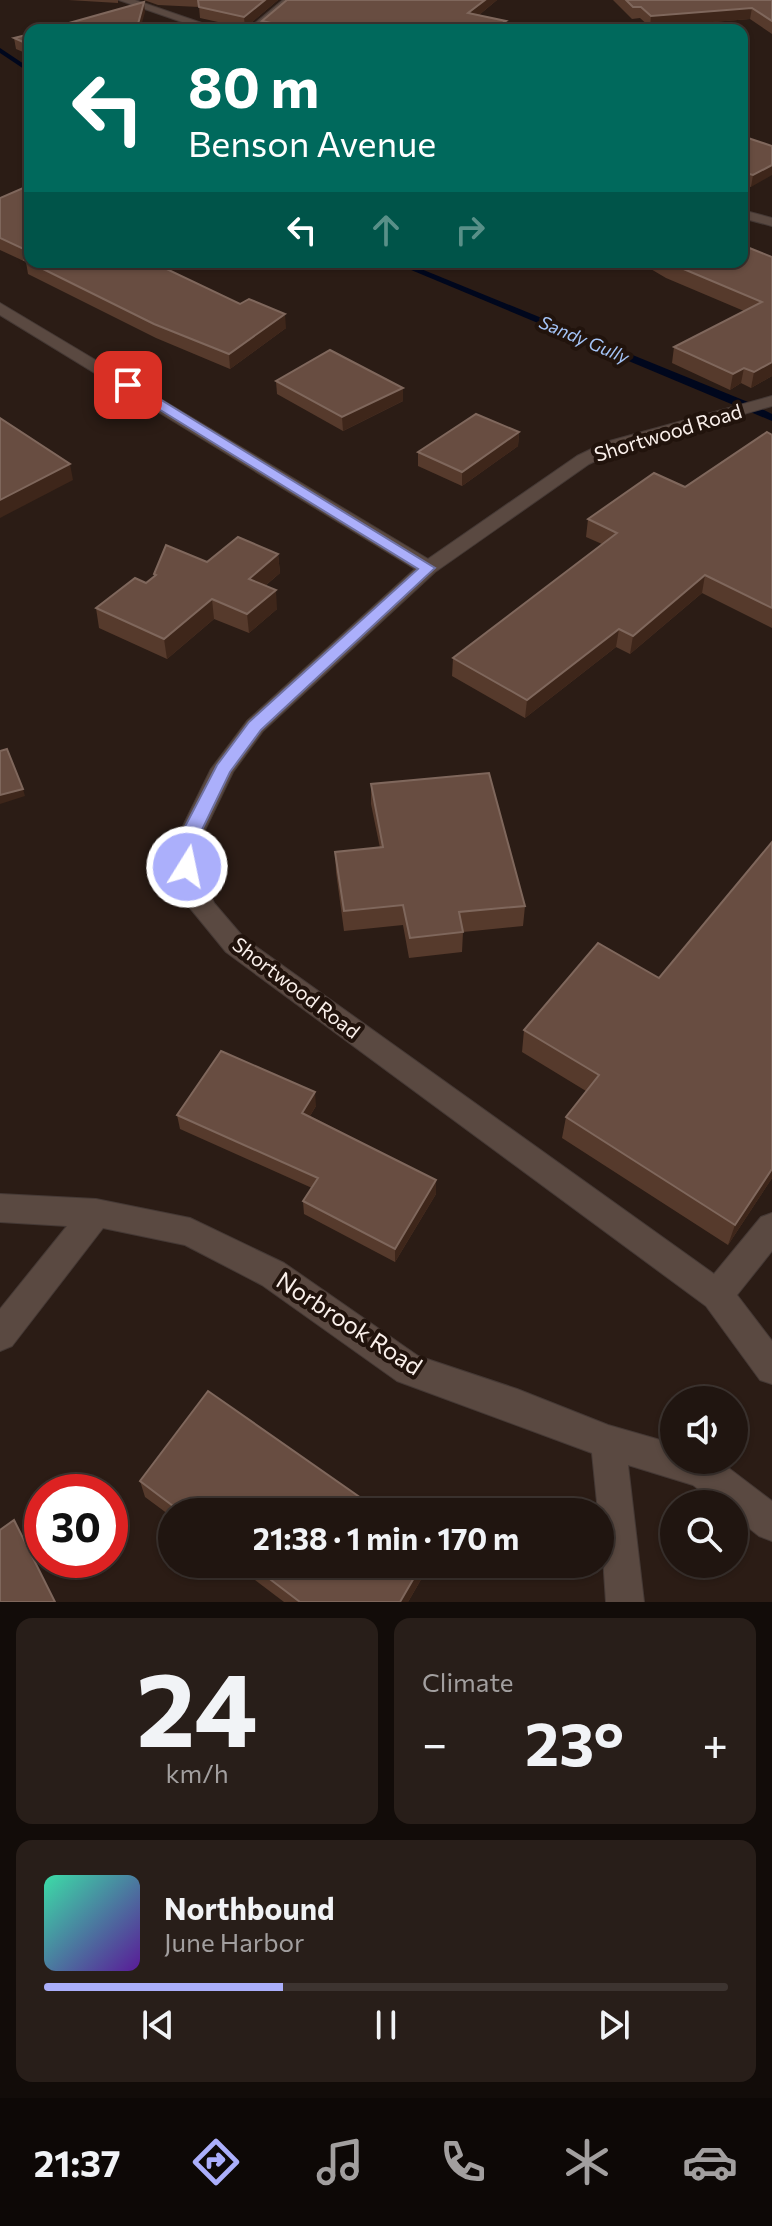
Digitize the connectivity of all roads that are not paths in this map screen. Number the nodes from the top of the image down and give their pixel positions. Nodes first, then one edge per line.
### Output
1 (124, 0) edge
2 (290, 0) edge
3 (198, 24) edge
4 (260, 24) edge
5 (748, 216) edge
6 (772, 222) edge
7 (0, 308) edge
8 (772, 401) edge
9 (428, 568) junction
10 (0, 1208) edge
11 (96, 1213) junction
12 (772, 1227) edge
13 (717, 1295) junction
14 (0, 1335) edge
15 (772, 1368) edge
16 (608, 1442) junction
17 (772, 1523) edge
18 (625, 1602) edge

1 - 3 street
2 - 4 street
5 - 6 street
7 - 9 street
8 - 9 street, Shortwood Road
9 - 13 street, Shortwood Road
10 - 11 street, Norbrook Road
11 - 14 street
11 - 16 street, Norbrook Road
12 - 13 street
13 - 15 street, Shortwood Road
16 - 17 street, Norbrook Road
16 - 18 street

